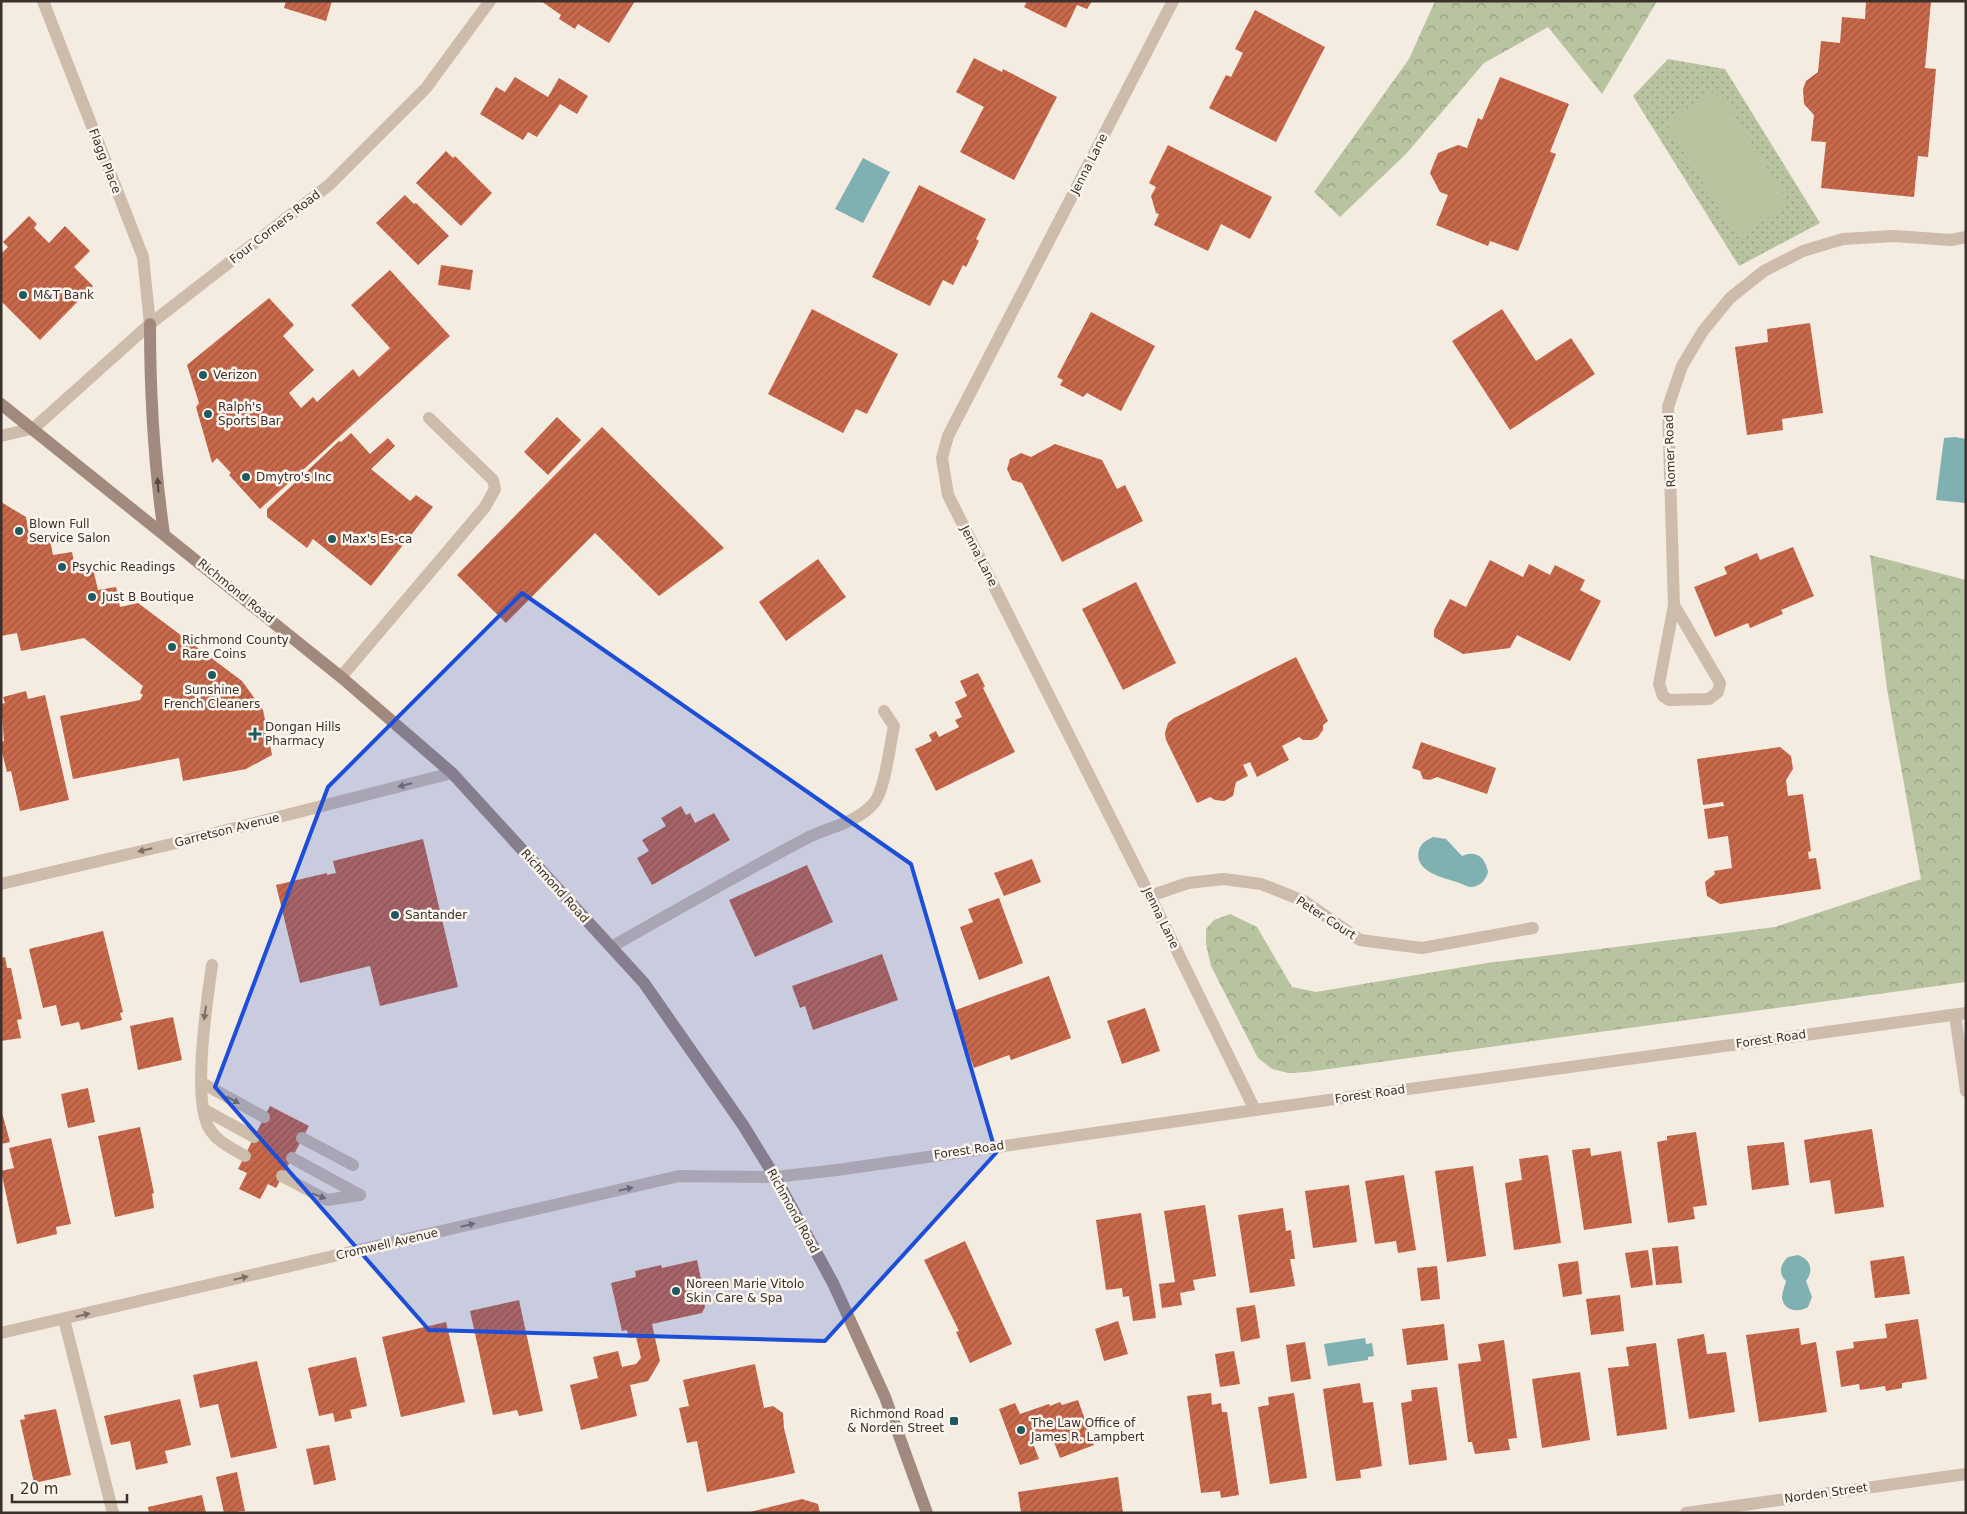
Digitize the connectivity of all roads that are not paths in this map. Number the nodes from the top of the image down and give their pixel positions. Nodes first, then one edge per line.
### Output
1 (43, 1) edge
2 (490, 1) edge
3 (1173, 1) edge
4 (1966, 237) edge
5 (150, 324) junction
6 (1, 404) edge
7 (429, 418) dead end
8 (34, 428) junction
9 (1, 436) edge
10 (164, 534) junction
11 (1674, 605) junction
12 (342, 676) junction
13 (884, 711) dead end
14 (452, 773) junction
15 (1, 884) edge
16 (1150, 896) junction
17 (1533, 928) dead end
18 (611, 947) junction
19 (212, 965) dead end
20 (1961, 1014) edge
21 (202, 1083) junction
22 (1966, 1091) edge
23 (203, 1110) junction
24 (1255, 1110) junction
25 (264, 1117) dead end
26 (254, 1137) dead end
27 (302, 1138) dead end
28 (245, 1156) dead end
29 (292, 1158) dead end
30 (353, 1165) dead end
31 (282, 1176) dead end
32 (775, 1177) junction
33 (64, 1319) junction
34 (1, 1333) edge
35 (1966, 1474) edge
36 (113, 1513) edge
37 (927, 1513) edge
38 (1686, 1513) edge

1 - 5 street, Flagg Place
2 - 5 street, Four Corners Road
3 - 16 street, Jenna Lane
4 - 11 street, Romer Road
5 - 8 street, Four Corners Road
10 -> 5 main road
6 - 8 main road, Richmond Road
7 - 12 street
8 - 9 street
8 - 10 main road, Richmond Road
10 - 12 main road, Richmond Road
11 - 11 street, Romer Road
12 - 14 main road, Richmond Road
13 - 18 street
14 -> 15 street, Garretson Avenue
14 - 18 main road, Richmond Road
16 - 17 street, Peter Court
16 - 24 street, Jenna Lane
18 - 32 main road, Richmond Road
19 -> 21 street
20 - 22 street
20 - 24 street, Forest Road
21 - 23 street
21 -> 25 street
23 - 26 street
23 - 28 street
24 - 32 street, Forest Road
27 - 30 street
31 -> 29 street
33 -> 32 street, Cromwell Avenue
32 - 37 main road, Richmond Road
33 - 34 street, Cromwell Avenue
33 - 36 street
35 - 38 street, Norden Street

